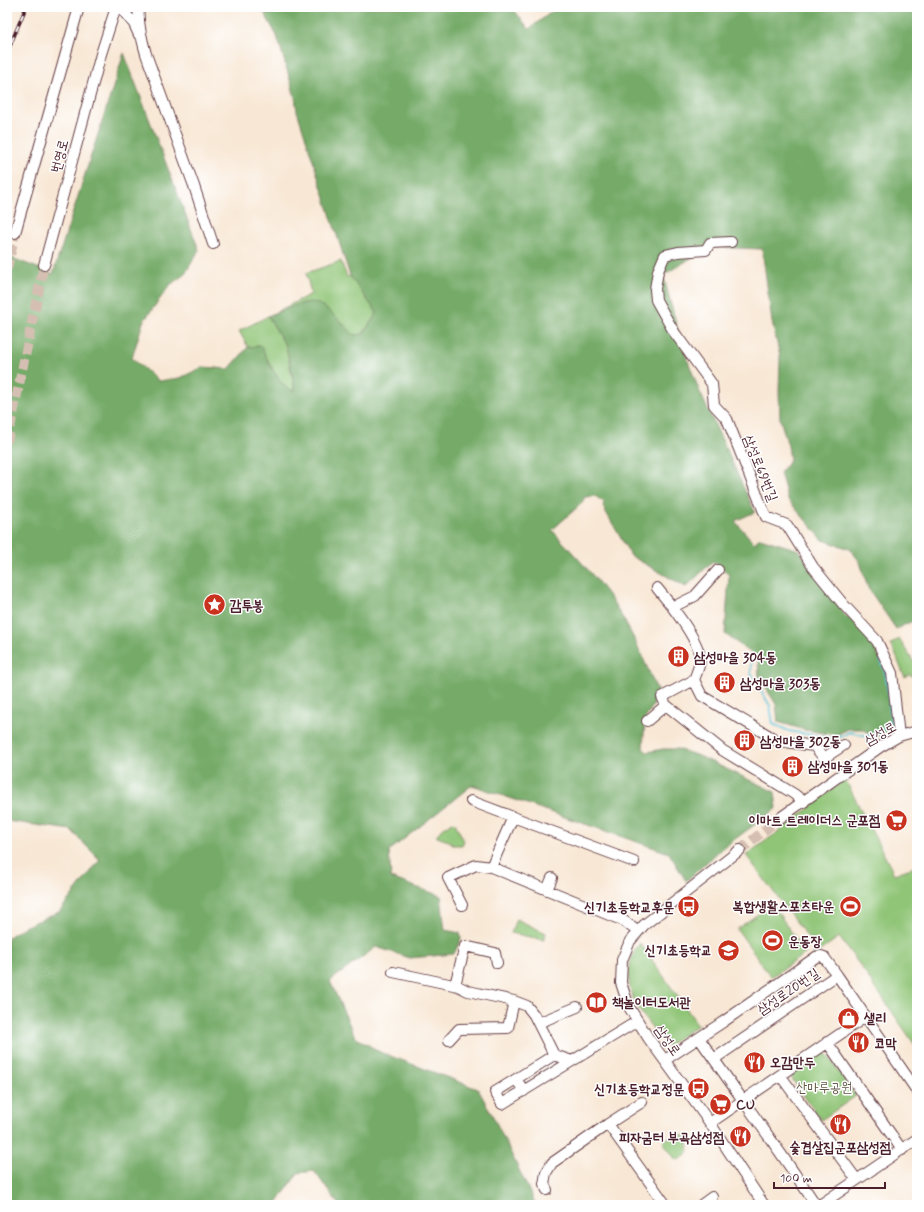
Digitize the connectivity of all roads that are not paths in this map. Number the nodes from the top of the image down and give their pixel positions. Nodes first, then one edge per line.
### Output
1 (79, 7) edge
2 (116, 7) edge
3 (120, 7) edge
4 (138, 7) edge
5 (143, 43) junction
6 (15, 233) tunnel mouth
7 (731, 242) dead end
8 (213, 244) dead end
9 (44, 265) tunnel mouth
10 (718, 570) dead end
11 (657, 588) dead end
12 (673, 607) junction
13 (694, 680) junction
14 (664, 701) junction
15 (647, 721) dead end
16 (917, 732) edge
17 (899, 736) junction
18 (844, 745) dead end
19 (471, 801) dead end
20 (804, 802) junction
21 (513, 817) junction
22 (780, 818) tunnel mouth
23 (740, 850) tunnel mouth
24 (634, 862) dead end
25 (491, 867) junction
26 (552, 878) dead end
27 (547, 890) junction
28 (462, 906) dead end
29 (638, 932) junction
30 (497, 963) dead end
31 (394, 972) dead end
32 (837, 975) junction
33 (455, 985) junction
34 (514, 1001) junction
35 (577, 1007) dead end
36 (865, 1017) junction
37 (638, 1021) junction
38 (538, 1023) junction
39 (699, 1038) junction
40 (449, 1040) dead end
41 (827, 1042) junction
42 (554, 1055) junction
43 (714, 1059) junction
44 (665, 1060) junction
45 (572, 1061) junction
46 (780, 1075) junction
47 (516, 1079) junction
48 (524, 1091) junction
49 (917, 1091) edge
50 (742, 1101) junction
51 (642, 1102) dead end
52 (710, 1123) junction
53 (608, 1124) junction
54 (917, 1139) edge
55 (902, 1150) junction
56 (857, 1180) junction
57 (547, 1190) dead end
58 (712, 1197) dead end
59 (666, 1205) edge
60 (701, 1205) edge
61 (764, 1205) edge
62 (816, 1205) edge
63 (820, 1205) edge

1 - 6 street, 번영로
2 - 9 street, 번영로
3 - 5 street
4 - 5 street
5 - 8 street
7 - 17 street, 삼성로69번길
10 - 12 street
11 - 12 street
12 - 13 street
13 - 14 street
13 - 18 street
14 - 15 street
14 - 20 street
16 - 17 street, 삼성로
17 - 20 street, 삼성로
19 - 21 street
20 - 22 street, 삼성로
21 - 24 street
21 - 25 street
23 - 29 street, 삼성로
25 - 27 street
25 - 28 street
26 - 27 street
27 - 29 street
29 - 37 street, 삼성로
30 - 33 street
31 - 33 street
32 - 36 street, 삼성로20번길
32 - 39 street
32 - 43 street, 삼성로20번길
33 - 34 street
34 - 38 street
34 - 40 street
35 - 38 street
36 - 41 street
36 - 49 street, 삼성로20번길
37 - 44 street, 삼성로
37 - 45 street
38 - 42 street
39 - 43 street
39 - 44 street
41 - 46 street
41 - 55 street
42 - 45 street
42 - 47 street
43 - 50 street
44 - 52 street, 삼성로
45 - 48 street
46 - 50 street
46 - 56 street
47 - 48 street
47 - 48 street
50 - 52 street
50 - 62 street
51 - 53 street
52 - 61 street, 삼성로
53 - 57 street
53 - 59 street
54 - 55 street
55 - 56 street
56 - 63 street
58 - 60 street

